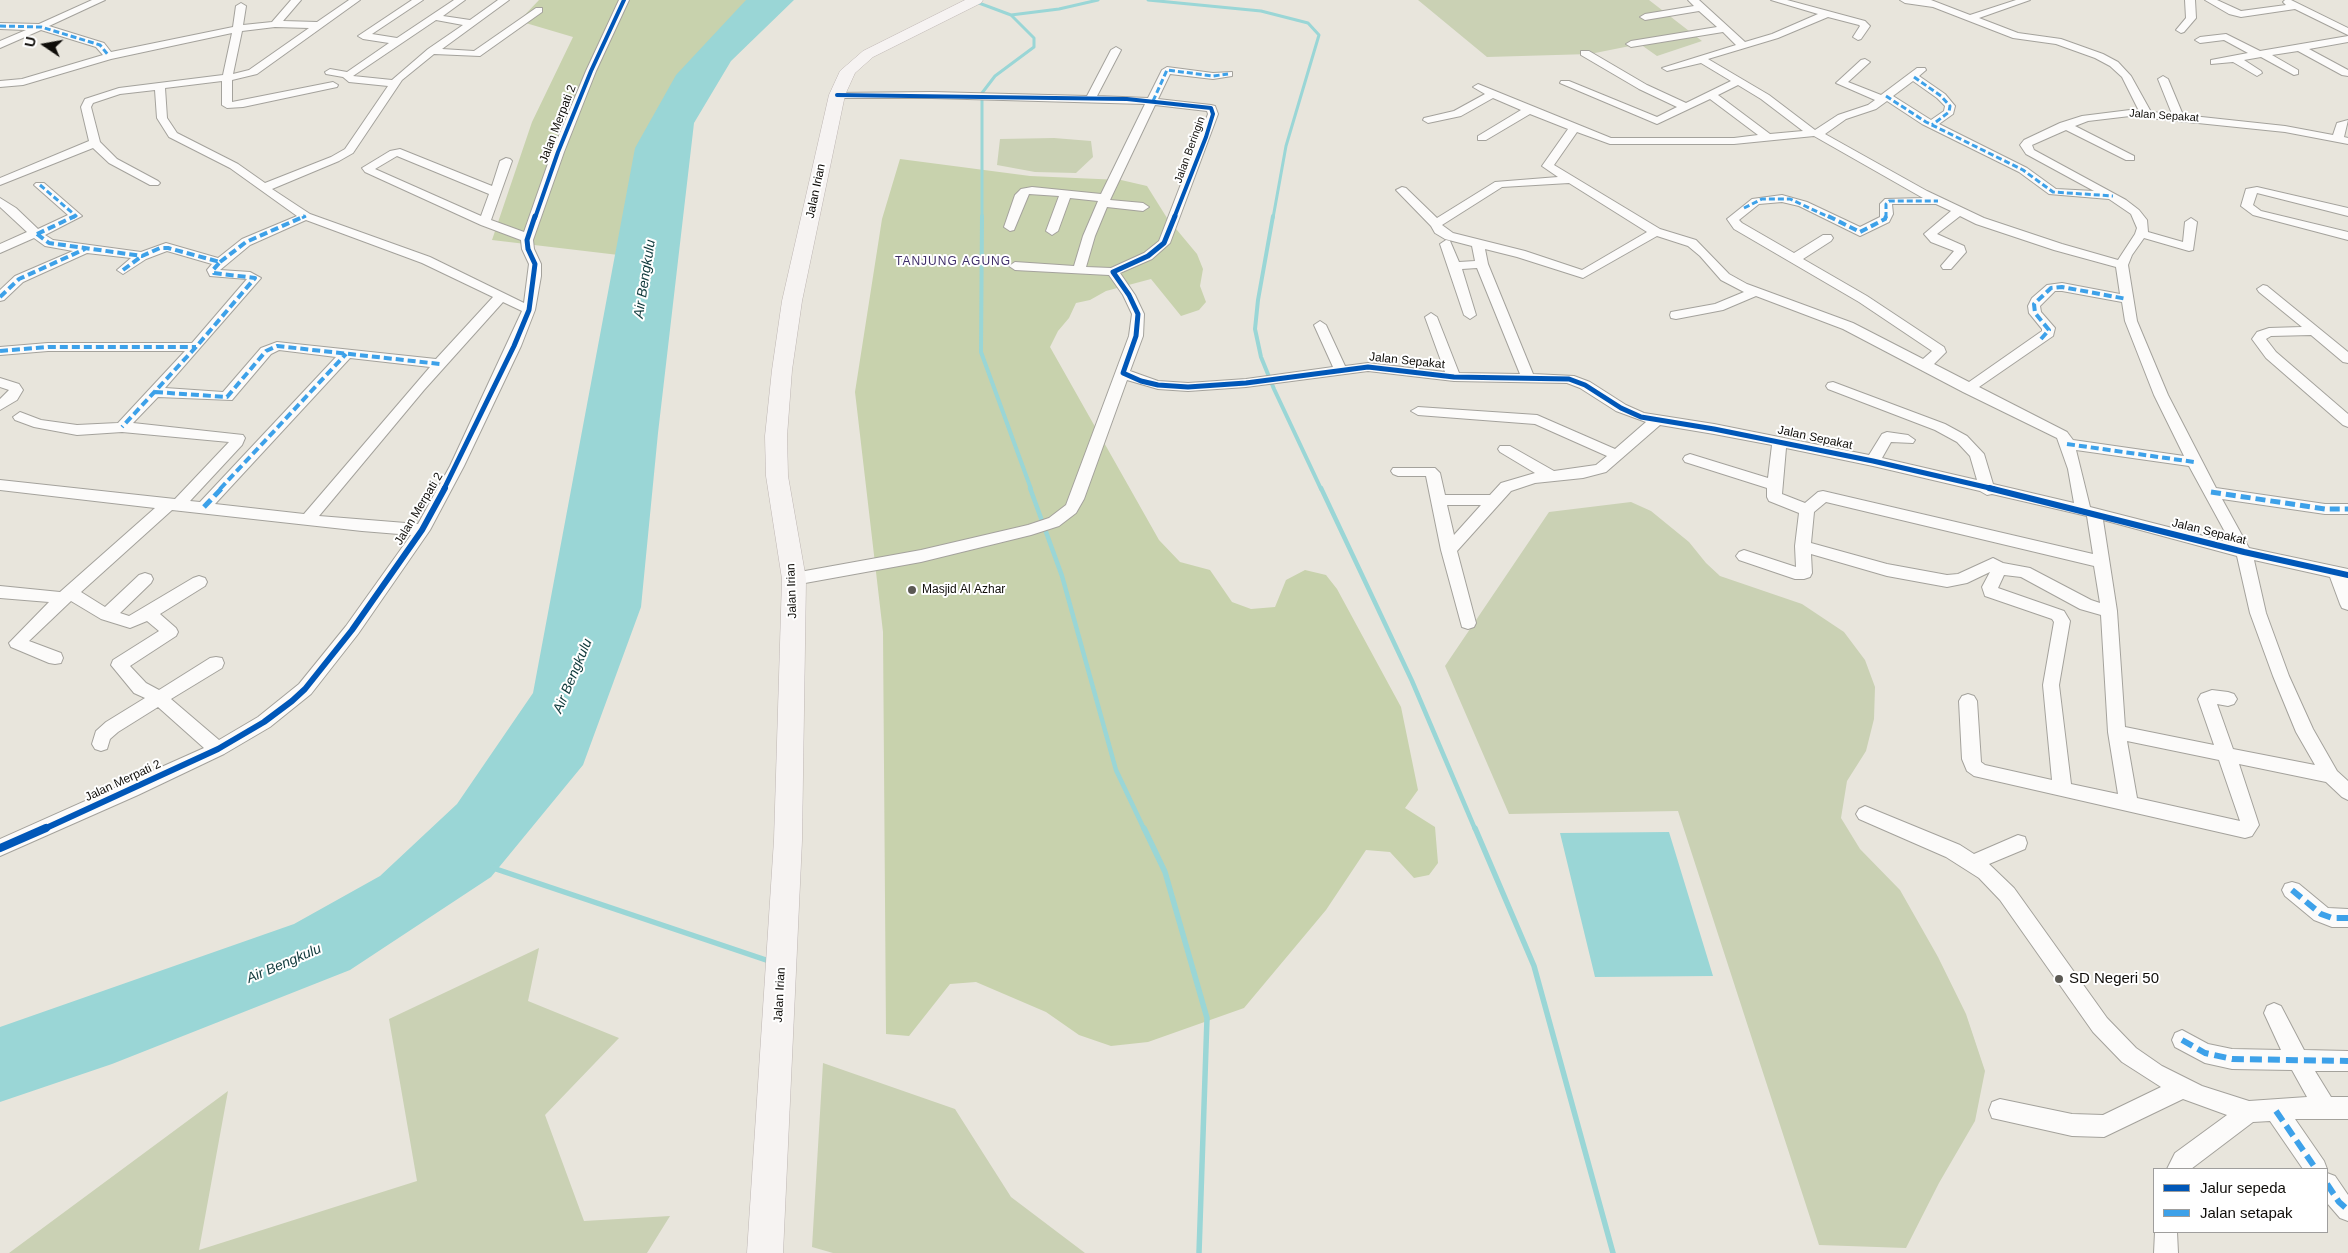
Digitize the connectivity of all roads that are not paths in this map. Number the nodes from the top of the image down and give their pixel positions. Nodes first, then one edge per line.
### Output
1 (100, 0) edge
2 (296, 0) edge
3 (355, 0) edge
4 (418, 0) edge
5 (460, 0) edge
6 (504, 0) edge
7 (624, 0) edge
8 (1693, 0) edge
9 (1776, 0) edge
10 (1820, 0) edge
11 (1905, 0) edge
12 (1922, 0) edge
13 (1988, 0) edge
14 (2025, 0) edge
15 (2190, 0) edge
16 (2210, 0) edge
17 (2283, 0) edge
18 (970, 3) edge
19 (241, 6) dead end
20 (1933, 6) junction
21 (2296, 6) junction
22 (2004, 7) junction
23 (1701, 8) junction
24 (1812, 9) junction
25 (539, 10) dead end
26 (1828, 14) junction
27 (434, 17) junction
28 (1645, 17) dead end
29 (1968, 19) junction
30 (471, 23) junction
31 (276, 24) junction
32 (319, 25) junction
33 (0, 26) edge
34 (41, 28) junction
35 (238, 29) junction
36 (1726, 29) junction
37 (2181, 30) dead end
38 (2348, 34) edge
39 (1858, 37) dead end
40 (2200, 40) dead end
41 (398, 42) junction
42 (1631, 44) dead end
43 (0, 45) edge
44 (1743, 46) junction
45 (2300, 48) junction
46 (1116, 50) dead end
47 (432, 51) junction
48 (1585, 53) dead end
49 (2262, 55) junction
50 (109, 56) junction
51 (2236, 59) junction
52 (1702, 60) junction
53 (1865, 62) dead end
54 (2215, 62) dead end
55 (1667, 68) dead end
56 (330, 72) dead end
57 (2294, 72) dead end
58 (2257, 73) dead end
59 (2346, 73) dead end
60 (1228, 74) dead end
61 (348, 75) junction
62 (228, 78) junction
63 (2164, 79) dead end
64 (1739, 81) junction
65 (393, 83) junction
66 (1565, 83) dead end
67 (0, 84) edge
68 (160, 86) junction
69 (333, 86) dead end
70 (1478, 87) dead end
71 (1492, 94) junction
72 (837, 95) junction
73 (1712, 96) junction
74 (1091, 98) junction
75 (1884, 98) junction
76 (1153, 101) junction
77 (1686, 107) junction
78 (1529, 110) junction
79 (2146, 113) junction
80 (2178, 116) junction
81 (1428, 120) dead end
82 (2348, 123) edge
83 (1932, 125) junction
84 (2064, 125) junction
85 (1574, 128) junction
86 (1814, 133) junction
87 (1482, 138) dead end
88 (1768, 138) junction
89 (2343, 139) edge
90 (95, 143) junction
91 (2130, 158) dead end
92 (506, 161) dead end
93 (1570, 180) junction
94 (0, 182) edge
95 (154, 183) dead end
96 (1506, 183) junction
97 (40, 185) dead end
98 (264, 188) junction
99 (1402, 190) dead end
100 (1522, 190) dead end
101 (495, 192) junction
102 (1066, 194) junction
103 (2113, 196) junction
104 (0, 201) edge
105 (1104, 201) junction
106 (1938, 201) junction
107 (1144, 207) dead end
108 (1958, 211) junction
109 (2348, 212) edge
110 (306, 216) junction
111 (485, 222) junction
112 (2192, 222) dead end
113 (1436, 224) junction
114 (1010, 226) dead end
115 (1052, 231) dead end
116 (1656, 232) junction
117 (36, 234) junction
118 (2141, 234) junction
119 (2348, 236) edge
120 (528, 238) junction
121 (1827, 238) dead end
122 (1446, 244) dead end
123 (1478, 244) junction
124 (0, 249) edge
125 (85, 249) junction
126 (142, 256) junction
127 (1795, 258) junction
128 (220, 262) junction
129 (1482, 264) junction
130 (2122, 265) junction
131 (1015, 266) dead end
132 (1455, 266) junction
133 (1946, 266) dead end
134 (123, 270) dead end
135 (1079, 270) junction
136 (1113, 272) junction
137 (2263, 289) dead end
138 (1755, 292) junction
139 (501, 296) junction
140 (0, 297) edge
141 (2127, 299) junction
142 (529, 310) junction
143 (1676, 315) dead end
144 (1470, 316) dead end
145 (1431, 317) dead end
146 (1320, 325) dead end
147 (2314, 332) junction
148 (196, 347) junction
149 (0, 352) edge
150 (346, 354) junction
151 (2348, 359) edge
152 (440, 364) junction
153 (1925, 366) junction
154 (1340, 369) junction
155 (1123, 373) junction
156 (1454, 377) junction
157 (1528, 378) junction
158 (0, 382) edge
159 (1833, 386) dead end
160 (1968, 388) junction
161 (155, 392) junction
162 (0, 406) edge
163 (1418, 411) dead end
164 (20, 417) dead end
165 (1657, 420) junction
166 (2348, 422) edge
167 (122, 427) junction
168 (1908, 440) dead end
169 (1779, 442) junction
170 (2068, 444) junction
171 (1504, 449) dead end
172 (1617, 455) junction
173 (1690, 459) dead end
174 (1873, 461) junction
175 (2194, 462) junction
176 (1398, 471) dead end
177 (1551, 476) junction
178 (0, 485) edge
179 (1775, 485) junction
180 (1987, 490) junction
181 (2210, 492) junction
182 (1438, 500) junction
183 (1493, 500) junction
184 (175, 504) junction
185 (204, 507) junction
186 (2348, 509) edge
187 (1807, 510) junction
188 (2088, 512) junction
189 (308, 519) junction
190 (422, 530) junction
191 (1803, 546) junction
192 (1449, 550) junction
193 (2244, 552) junction
194 (1744, 556) dead end
195 (2101, 562) junction
196 (1998, 568) junction
197 (2343, 575) edge
198 (145, 579) dead end
199 (794, 579) junction
200 (199, 582) dead end
201 (0, 592) edge
202 (67, 595) junction
203 (2348, 604) edge
204 (2108, 611) junction
205 (149, 613) junction
206 (108, 615) junction
207 (1468, 623) dead end
208 (55, 658) dead end
209 (216, 663) dead end
210 (159, 698) junction
211 (2228, 699) dead end
212 (1968, 701) dead end
213 (2117, 732) junction
214 (101, 744) dead end
215 (218, 749) junction
216 (2228, 756) junction
217 (2332, 776) junction
218 (2062, 788) junction
219 (2348, 792) edge
220 (2129, 803) junction
221 (1865, 814) dead end
222 (2018, 843) dead end
223 (0, 848) edge
224 (1975, 863) junction
225 (2292, 890) dead end
226 (2348, 918) edge
227 (2274, 1013) dead end
228 (2182, 1040) dead end
229 (2298, 1061) junction
230 (2348, 1061) edge
231 (2182, 1088) junction
232 (2325, 1107) junction
233 (2348, 1108) edge
234 (2000, 1110) dead end
235 (2276, 1111) junction
236 (2249, 1112) junction
237 (2178, 1168) edge
238 (2315, 1168) edge
239 (2328, 1186) edge
240 (2348, 1210) edge
241 (2166, 1233) edge
242 (765, 1253) edge
243 (2166, 1253) edge

1 - 34 street
2 - 31 street
3 - 32 street
4 - 41 street
5 - 27 street
6 - 30 street
7 - 120 street, Jalan Merpati 2
8 - 23 street
9 - 24 street
10 - 24 street
11 - 20 street
12 - 20 street
13 - 22 street
14 - 22 street
15 - 37 street
16 - 21 street
17 - 21 street
18 - 72 main road, Jalan Irian
19 - 35 street
20 - 29 street
21 - 38 street
22 - 29 street
23 - 28 street
23 - 36 street
24 - 26 street
25 - 47 street
26 - 39 street
26 - 44 street
27 - 30 street
27 - 41 street
29 - 79 street
30 - 47 street
31 - 32 street
31 - 35 street
32 - 62 street
33 - 34 street
34 - 43 street
34 - 50 street
35 - 50 street
35 - 62 street
36 - 42 street
36 - 44 street
38 - 45 street
40 - 49 street
41 - 61 street
44 - 52 street
45 - 49 street
45 - 59 street
46 - 74 street
47 - 65 street
48 - 77 street
49 - 51 street
49 - 57 street
50 - 67 street
51 - 54 street
51 - 58 street
52 - 55 street
52 - 64 street
53 - 75 street
56 - 61 street
60 - 76 street
61 - 65 street
62 - 68 street
62 - 69 street
63 - 80 street
64 - 73 street
64 - 86 street
65 - 98 street
66 - 77 street
68 - 90 street
68 - 98 street
70 - 71 street
71 - 78 street
71 - 81 street
72 - 74 street, Jalan Beringin
72 - 199 main road, Jalan Irian
73 - 77 street
73 - 88 street
74 - 76 street, Jalan Beringin
75 - 83 street
75 - 83 street
75 - 86 street
76 - 105 street
76 - 136 street, Jalan Beringin
78 - 85 street
78 - 87 street
79 - 80 street, Jalan Sepakat
79 - 84 street, Jalan Sepakat
80 - 89 street, Jalan Sepakat
82 - 89 street
83 - 103 street
84 - 91 street
84 - 103 street, Jalan Sepakat
85 - 88 street
85 - 93 street
86 - 88 street
86 - 106 street
90 - 94 street
90 - 95 street
92 - 101 street
93 - 96 street
93 - 116 street
96 - 100 street
96 - 113 street
97 - 117 street
98 - 110 street
99 - 113 street
101 - 111 street
101 - 111 street
102 - 105 street
102 - 114 street
102 - 115 street
103 - 118 street, Jalan Sepakat
104 - 117 street
105 - 107 street
105 - 135 street
106 - 108 street
106 - 127 street
108 - 130 street
108 - 133 street
109 - 119 street
110 - 128 street
110 - 139 street
111 - 120 street
112 - 118 street
113 - 123 street
116 - 123 street
116 - 138 street
117 - 124 street
117 - 125 street
118 - 130 street
120 - 142 street, Jalan Merpati 2
121 - 127 street
122 - 132 street
123 - 129 street
125 - 126 street
125 - 140 street
126 - 128 street
126 - 134 street
127 - 153 street
128 - 148 street
129 - 132 street
129 - 157 street
130 - 141 street
131 - 135 street
132 - 144 street
135 - 136 street
136 - 155 street
137 - 147 street
138 - 143 street
138 - 153 street
139 - 142 street
139 - 152 street
141 - 160 street
141 - 175 street
142 - 190 street, Jalan Merpati 2
145 - 156 street
146 - 154 street
147 - 151 street
147 - 166 street
148 - 149 street
148 - 161 street
150 - 152 street
150 - 161 street
150 - 185 street
152 - 189 street
153 - 160 street
154 - 155 street, Jalan Sepakat
154 - 156 street, Jalan Sepakat
155 - 199 street
156 - 157 street, Jalan Sepakat
157 - 165 street, Jalan Sepakat
158 - 162 street
159 - 180 street
160 - 170 street
161 - 167 street
163 - 172 street
164 - 167 street
165 - 169 street, Jalan Sepakat
165 - 172 street
167 - 184 street
168 - 174 street
169 - 174 street, Jalan Sepakat
169 - 179 street
170 - 175 street
170 - 188 street
171 - 177 street
172 - 177 street
173 - 179 street
174 - 180 street, Jalan Sepakat
175 - 181 street
176 - 182 street
177 - 183 street
178 - 184 street
179 - 187 street
180 - 188 street, Jalan Sepakat
181 - 186 street
181 - 193 street
182 - 183 street
182 - 192 street
183 - 192 street
184 - 185 street
184 - 202 street
185 - 189 street
187 - 191 street
187 - 195 street
188 - 193 street, Jalan Sepakat
188 - 195 street
189 - 190 street
190 - 215 street, Jalan Merpati 2
191 - 194 street
191 - 196 street
192 - 207 street
193 - 197 street, Jalan Sepakat
193 - 217 street
195 - 204 street
196 - 204 street
196 - 218 street
197 - 203 street
198 - 206 street
199 - 242 main road, Jalan Irian
200 - 205 street
201 - 202 street
202 - 206 street
202 - 208 street
204 - 213 street
205 - 206 street
205 - 210 street
209 - 210 street
210 - 214 street
210 - 215 street
211 - 216 street
212 - 218 street
213 - 216 street
213 - 220 street
215 - 223 street, Jalan Merpati 2
216 - 217 street
216 - 220 street
217 - 219 street
218 - 220 street
221 - 224 street
222 - 224 street
224 - 231 street
225 - 226 street
227 - 229 street
228 - 229 street
229 - 230 street
229 - 232 street
231 - 234 street
231 - 236 street
232 - 233 street
232 - 235 street
235 - 236 street
235 - 238 street
236 - 237 street
239 - 240 street
241 - 243 street

